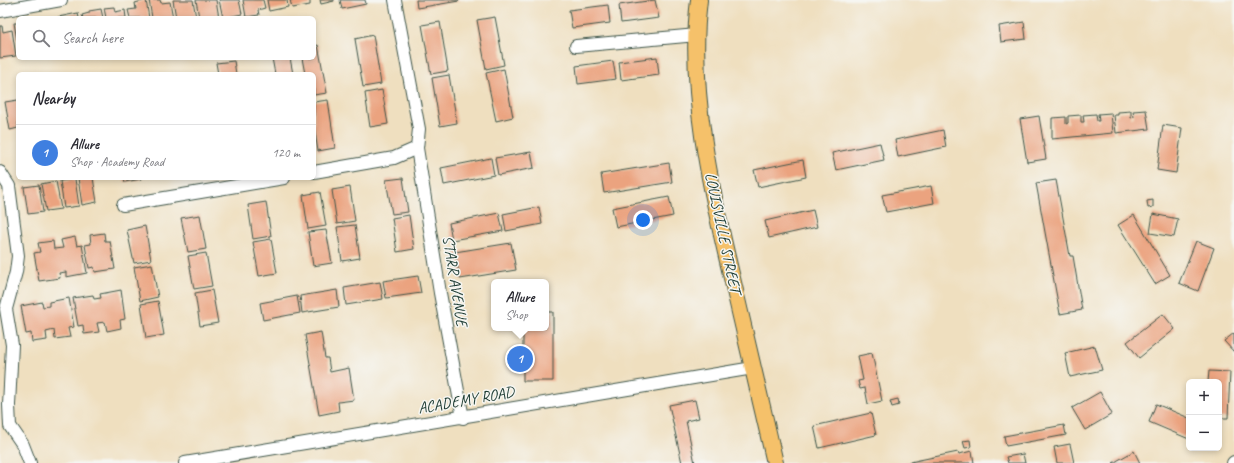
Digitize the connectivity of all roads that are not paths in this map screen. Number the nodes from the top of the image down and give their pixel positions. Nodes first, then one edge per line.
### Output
1 (61, 0) edge
2 (395, 0) edge
3 (699, 0) edge
4 (0, 11) edge
5 (697, 35) junction
6 (576, 46) dead end
7 (417, 148) junction
8 (0, 172) edge
9 (316, 172) edge
10 (272, 180) edge
11 (123, 205) dead end
12 (753, 368) junction
13 (463, 418) junction
14 (262, 457) edge
15 (30, 463) edge
16 (185, 463) edge
17 (775, 463) edge

1 - 4 street
2 - 7 street, STARR AVENUE
3 - 5 main road, LOUISVILLE STREET
5 - 6 street
5 - 12 main road, LOUISVILLE STREET
7 - 9 street
7 - 13 street, STARR AVENUE
8 - 15 street
10 - 11 street
12 - 13 street, ACADEMY ROAD
12 - 17 main road, LOUISVILLE STREET
13 - 14 street, ACADEMY ROAD
14 - 16 street, ACADEMY ROAD

